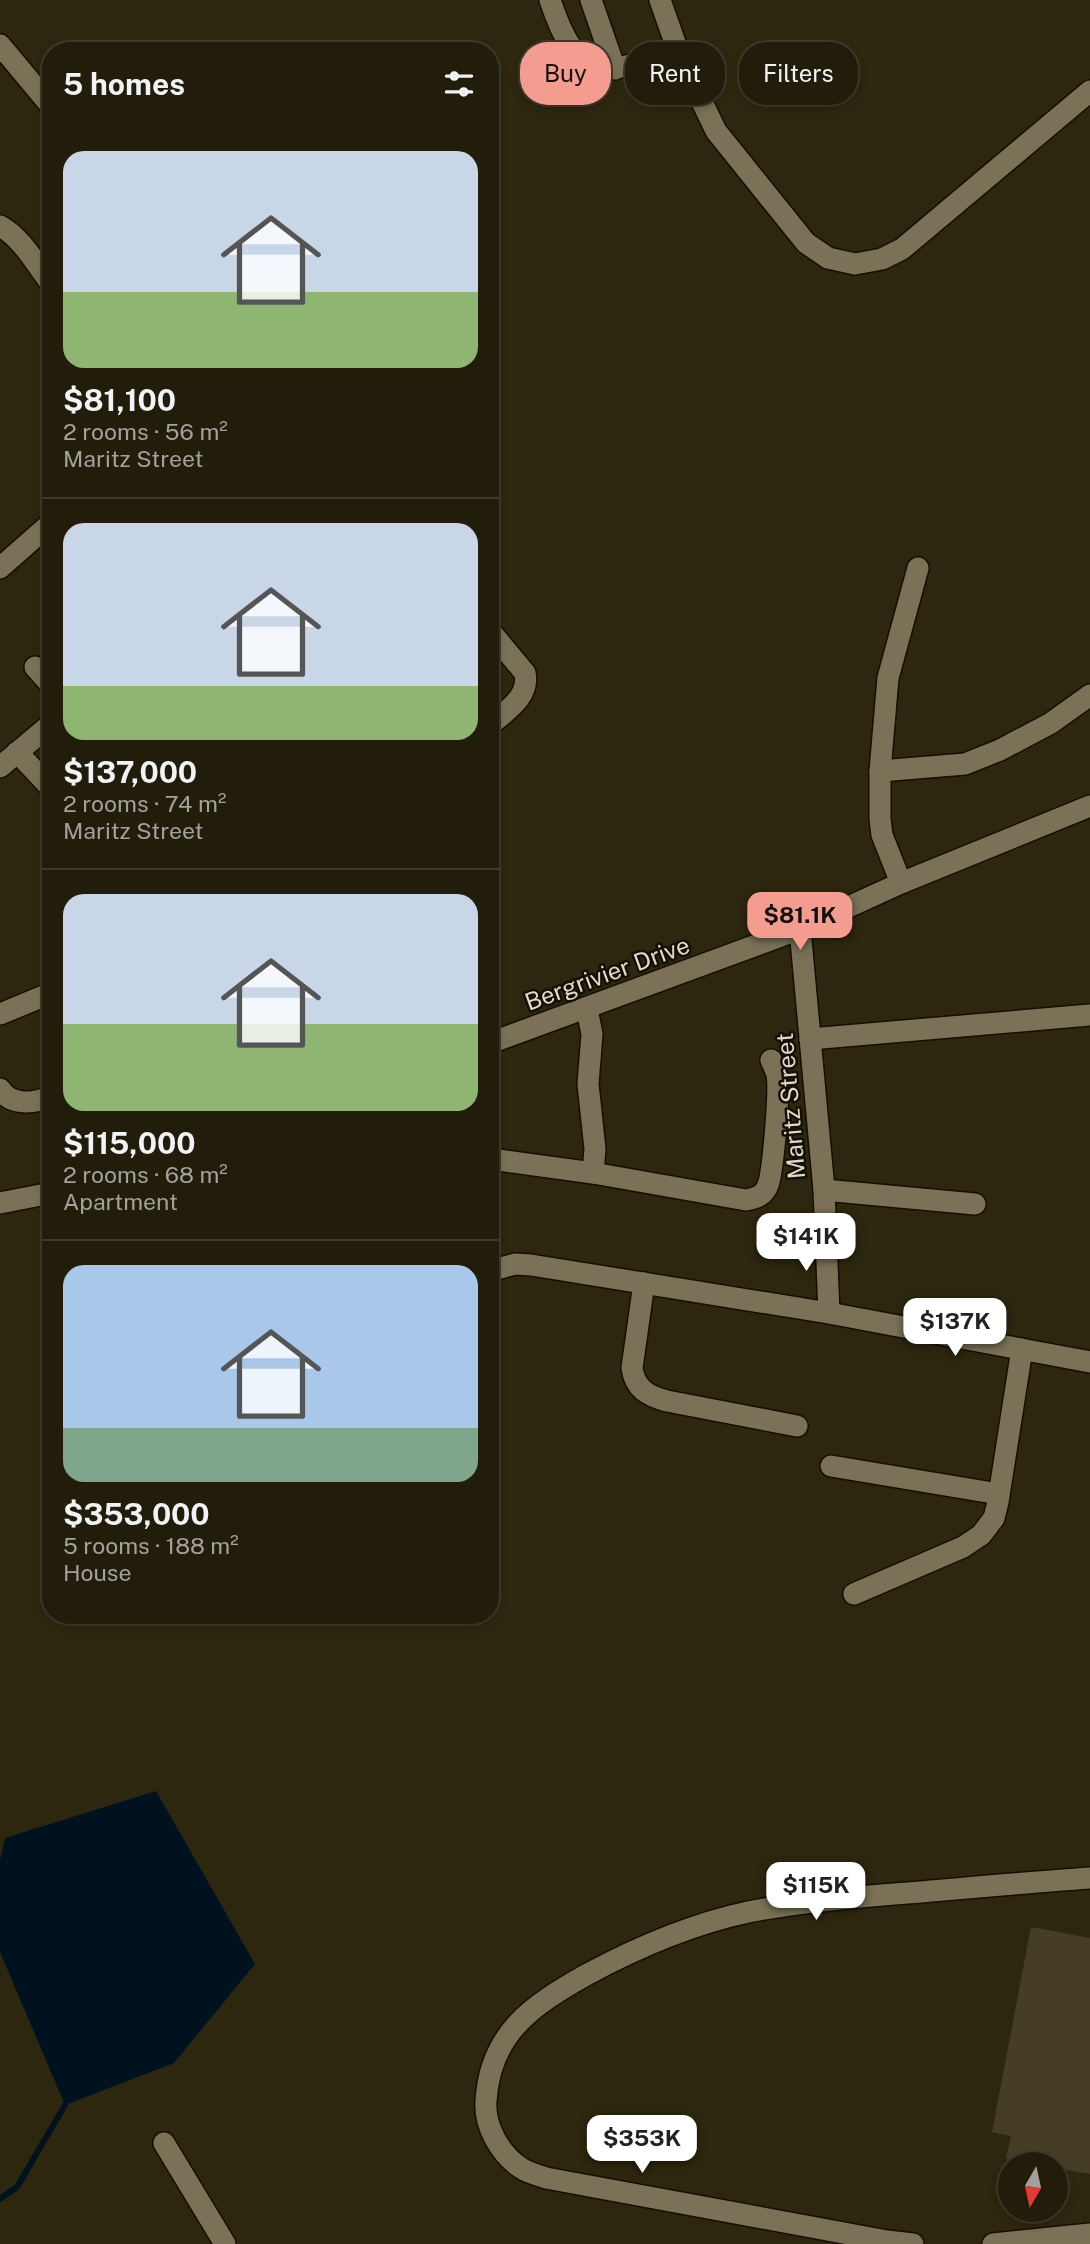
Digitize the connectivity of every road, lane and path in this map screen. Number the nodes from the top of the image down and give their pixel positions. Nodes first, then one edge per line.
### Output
1 (550, 0) edge
2 (591, 0) edge
3 (660, 0) edge
4 (675, 42) edge
5 (0, 45) edge
6 (625, 67) edge
7 (615, 69) junction
8 (1090, 91) edge
9 (42, 95) edge
10 (704, 105) edge
11 (0, 226) edge
12 (42, 271) edge
13 (42, 531) edge
14 (0, 568) edge
15 (918, 568) dead end
16 (499, 642) edge
17 (36, 667) dead end
18 (42, 674) edge
19 (1090, 695) edge
20 (499, 717) edge
21 (42, 731) edge
22 (17, 752) junction
23 (0, 767) edge
24 (880, 771) junction
25 (42, 778) edge
26 (1090, 806) edge
27 (901, 883) junction
28 (800, 929) junction
29 (42, 997) edge
30 (587, 1009) junction
31 (0, 1014) edge
32 (1090, 1015) edge
33 (810, 1039) junction
34 (499, 1041) edge
35 (771, 1060) dead end
36 (0, 1089) edge
37 (42, 1099) edge
38 (499, 1160) edge
39 (593, 1173) junction
40 (824, 1190) junction
41 (42, 1195) edge
42 (0, 1203) edge
43 (975, 1204) dead end
44 (499, 1267) edge
45 (644, 1283) junction
46 (829, 1313) junction
47 (1022, 1349) junction
48 (1090, 1362) edge
49 (797, 1426) dead end
50 (831, 1466) dead end
51 (999, 1494) junction
52 (854, 1594) dead end
53 (1090, 1878) edge
54 (164, 2143) dead end
55 (1090, 2234) edge
56 (225, 2244) edge
57 (913, 2244) edge
58 (993, 2244) edge

1 - 7 street
2 - 7 street
3 - 4 street
5 - 9 street
6 - 7 street
8 - 10 street
11 - 12 street
13 - 14 street
15 - 24 street
16 - 20 street
17 - 18 street
19 - 24 street
21 - 22 street
22 - 23 street
22 - 25 street
24 - 27 street
26 - 27 street, Bergrivier Drive
27 - 28 street, Bergrivier Drive
28 - 30 street, Bergrivier Drive
28 - 33 street, Maritz Street
29 - 31 street
30 - 34 street, Bergrivier Drive
30 - 39 street
32 - 33 street
33 - 40 street, Maritz Street
35 - 39 street
36 - 37 street
38 - 39 street
40 - 43 street
40 - 46 street, Maritz Street
41 - 42 street
44 - 45 street
45 - 46 street
45 - 49 street
46 - 47 street
47 - 48 street
47 - 51 street
50 - 51 street
51 - 52 street
53 - 57 street
54 - 56 street
55 - 58 street

